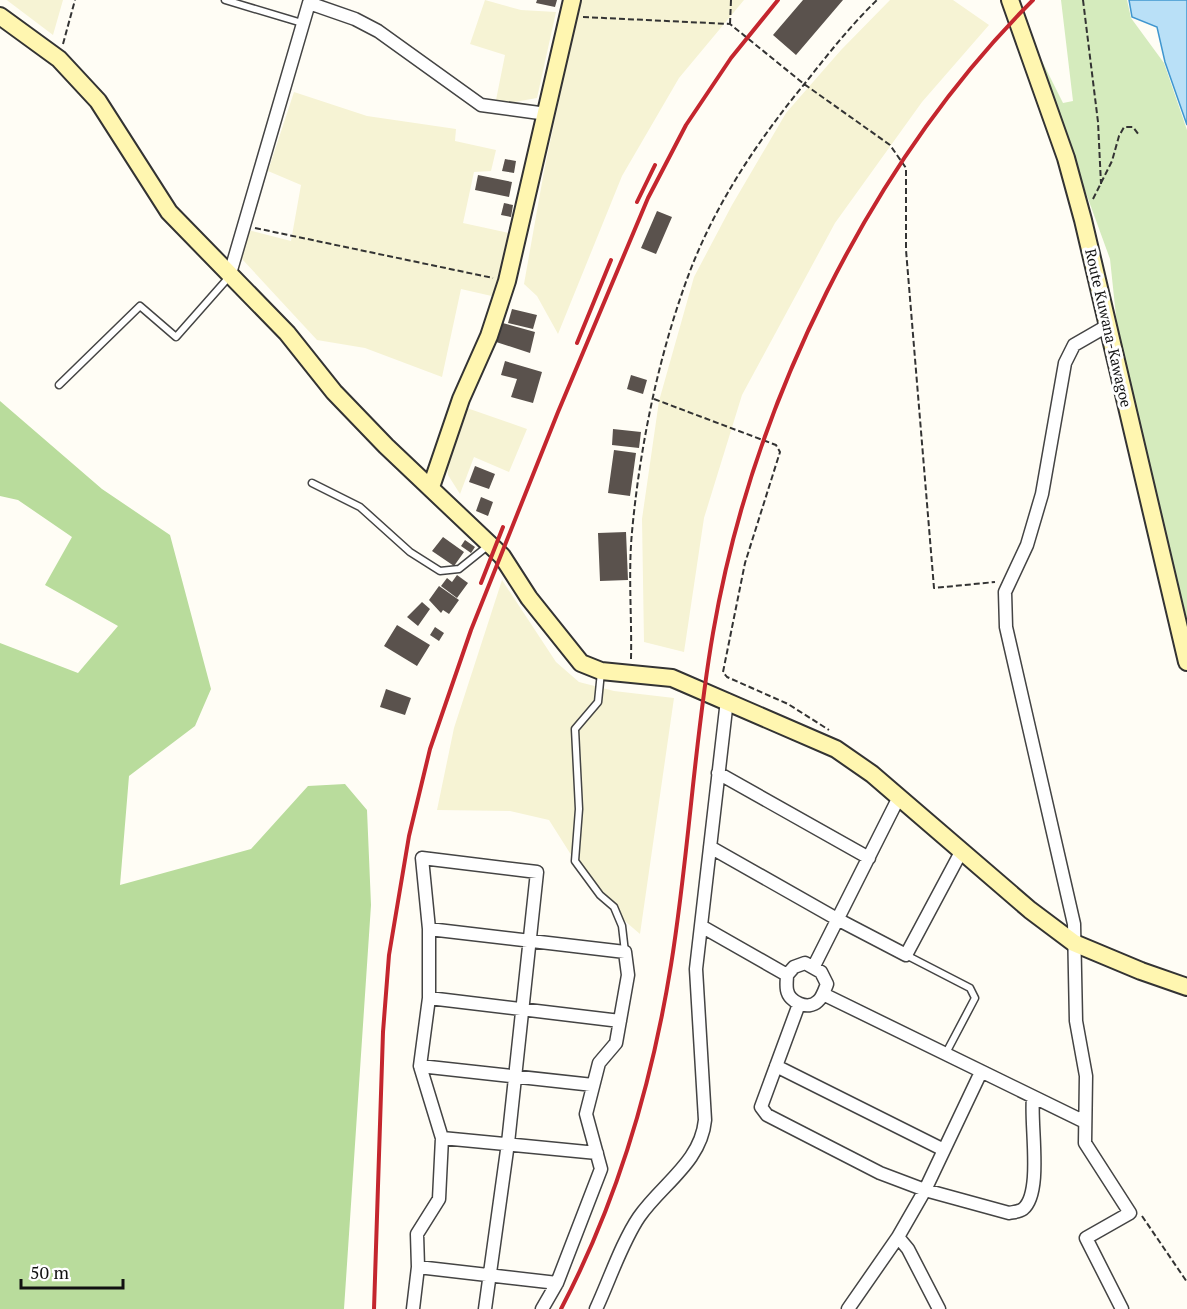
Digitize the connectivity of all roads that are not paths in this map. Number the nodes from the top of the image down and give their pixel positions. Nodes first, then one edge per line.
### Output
1 (225, 0) edge
2 (1010, 0) edge
3 (309, 1) edge
4 (570, 8) edge
5 (0, 16) edge
6 (302, 24) junction
7 (546, 114) junction
8 (230, 277) junction
9 (1107, 326) junction
10 (59, 385) dead end
11 (312, 483) dead end
12 (431, 487) junction
13 (490, 544) junction
14 (1187, 662) edge
15 (601, 671) junction
16 (727, 700) junction
17 (718, 773) junction
18 (898, 799) junction
19 (710, 847) junction
20 (961, 852) junction
21 (869, 858) junction
22 (837, 919) junction
23 (700, 926) junction
24 (429, 929) junction
25 (529, 941) junction
26 (1074, 942) junction
27 (625, 952) junction
28 (906, 955) junction
29 (814, 966) junction
30 (787, 975) junction
31 (1187, 987) edge
32 (823, 994) junction
33 (429, 998) junction
34 (799, 1004) junction
35 (522, 1009) junction
36 (620, 1021) junction
37 (946, 1053) junction
38 (420, 1066) junction
39 (776, 1066) junction
40 (981, 1072) junction
41 (515, 1076) junction
42 (593, 1084) junction
43 (1033, 1098) junction
44 (1085, 1122) junction
45 (442, 1138) junction
46 (508, 1143) junction
47 (944, 1150) junction
48 (597, 1153) junction
49 (925, 1190) junction
50 (898, 1237) junction
51 (418, 1267) junction
52 (490, 1277) junction
53 (556, 1282) junction
54 (412, 1309) edge
55 (485, 1309) edge
56 (542, 1309) edge
57 (596, 1309) edge
58 (848, 1309) edge
59 (939, 1309) edge
60 (1122, 1309) edge

1 - 6 lane
2 - 9 street, Route Kuwana-Kawagoe
3 - 6 street
3 - 7 street
4 - 7 street
5 - 8 street
6 - 8 street
7 - 12 street
8 - 10 lane
8 - 12 street
9 - 14 street, Route Kuwana-Kawagoe
9 - 26 street
11 - 13 lane
12 - 13 street
13 - 15 street
15 - 16 street
15 - 27 lane
16 - 17 street
16 - 18 street
17 - 19 street
17 - 21 street
18 - 20 street
18 - 21 street
19 - 22 street
19 - 23 street
20 - 26 street
20 - 28 street
21 - 22 street
22 - 28 street
22 - 29 street
23 - 30 street
23 - 57 street
24 - 25 street
24 - 25 street
24 - 33 street
25 - 27 street
25 - 35 street
26 - 31 street
26 - 44 street
27 - 36 street
28 - 37 lane
29 - 30 street
29 - 32 street
30 - 34 street
32 - 34 street
32 - 37 street
33 - 35 street
33 - 38 street
34 - 39 street
35 - 36 street
35 - 41 street
36 - 42 street
37 - 40 street
38 - 41 street
38 - 45 street
39 - 47 street
39 - 49 street
40 - 43 street
40 - 47 street
41 - 42 street
41 - 46 street
42 - 48 street
43 - 44 street
43 - 49 street
44 - 60 street
45 - 46 street
45 - 51 street
46 - 48 street
46 - 52 street
47 - 49 street
48 - 53 street
49 - 50 street
50 - 58 street
50 - 59 street
51 - 52 street
51 - 54 street
52 - 53 street
52 - 55 street
53 - 56 street

